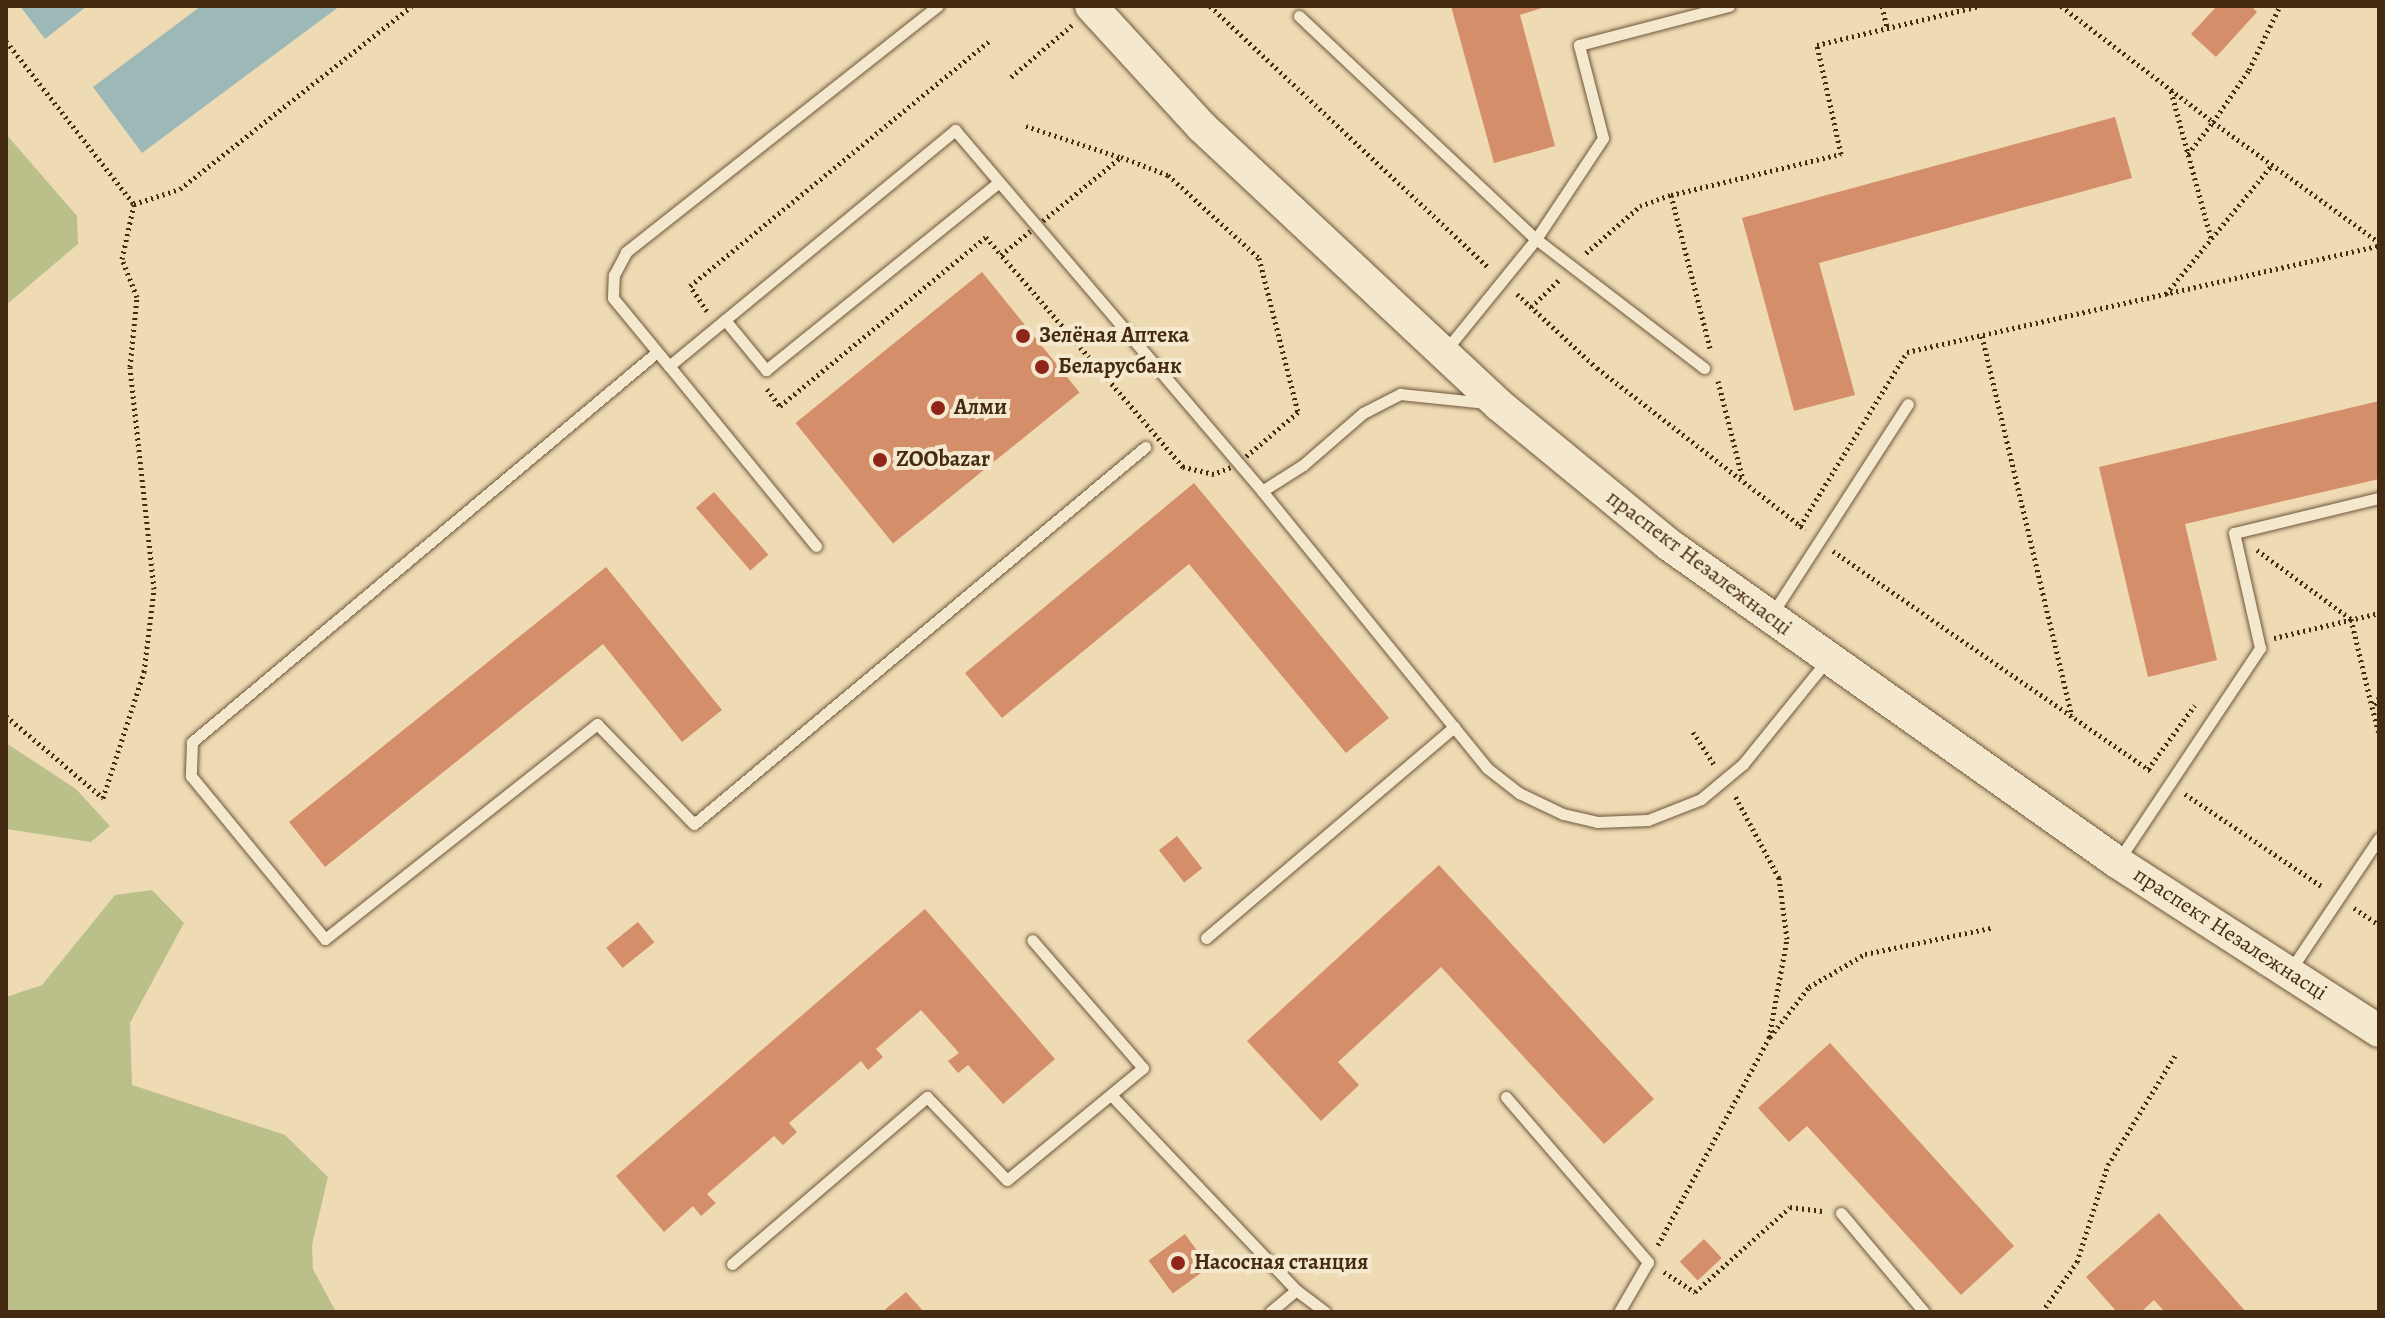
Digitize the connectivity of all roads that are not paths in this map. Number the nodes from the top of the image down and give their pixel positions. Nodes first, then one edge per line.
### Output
1 (938, 6) edge
2 (1729, 6) edge
3 (1092, 7) edge
4 (1299, 16) dead end
5 (998, 183) junction
6 (1536, 239) junction
7 (725, 320) junction
8 (657, 352) junction
9 (1444, 352) junction
10 (1708, 364) road end
11 (669, 366) junction
12 (1908, 404) dead end
13 (1499, 405) junction
14 (1145, 447) dead end
15 (1262, 491) junction
16 (2379, 498) edge
17 (816, 546) dead end
18 (1770, 618) junction
19 (1828, 659) junction
20 (1454, 727) junction
21 (2379, 838) edge
22 (2117, 862) junction
23 (1206, 938) dead end
24 (1032, 940) dead end
25 (2289, 972) junction
26 (2379, 1031) edge
27 (1113, 1097) junction
28 (1506, 1097) dead end
29 (1841, 1213) road end
30 (732, 1264) dead end
31 (1296, 1290) junction
32 (1270, 1312) edge
33 (1325, 1312) edge
34 (1619, 1312) edge
35 (1924, 1312) edge

1 - 8 lane
2 - 6 lane
3 - 9 main road, праспект Незалежнасці
4 - 6 lane
5 - 7 lane
5 - 7 lane
5 - 15 lane
6 - 9 lane
6 - 10 lane
7 - 11 lane
8 - 11 lane
8 - 14 lane
9 - 13 main road, праспект Незалежнасці
11 - 17 lane
12 - 18 lane
13 - 15 lane
13 - 18 main road, праспект Незалежнасці
15 - 20 lane
16 - 22 lane
18 - 19 main road, праспект Незалежнасці
19 - 20 lane
19 - 22 main road, праспект Незалежнасці
20 - 23 lane
21 - 25 lane
22 - 25 main road, праспект Незалежнасці
24 - 27 lane
25 - 26 main road, праспект Незалежнасці
27 - 30 lane
27 - 31 lane
28 - 34 lane
29 - 35 lane
31 - 32 lane
31 - 33 lane

